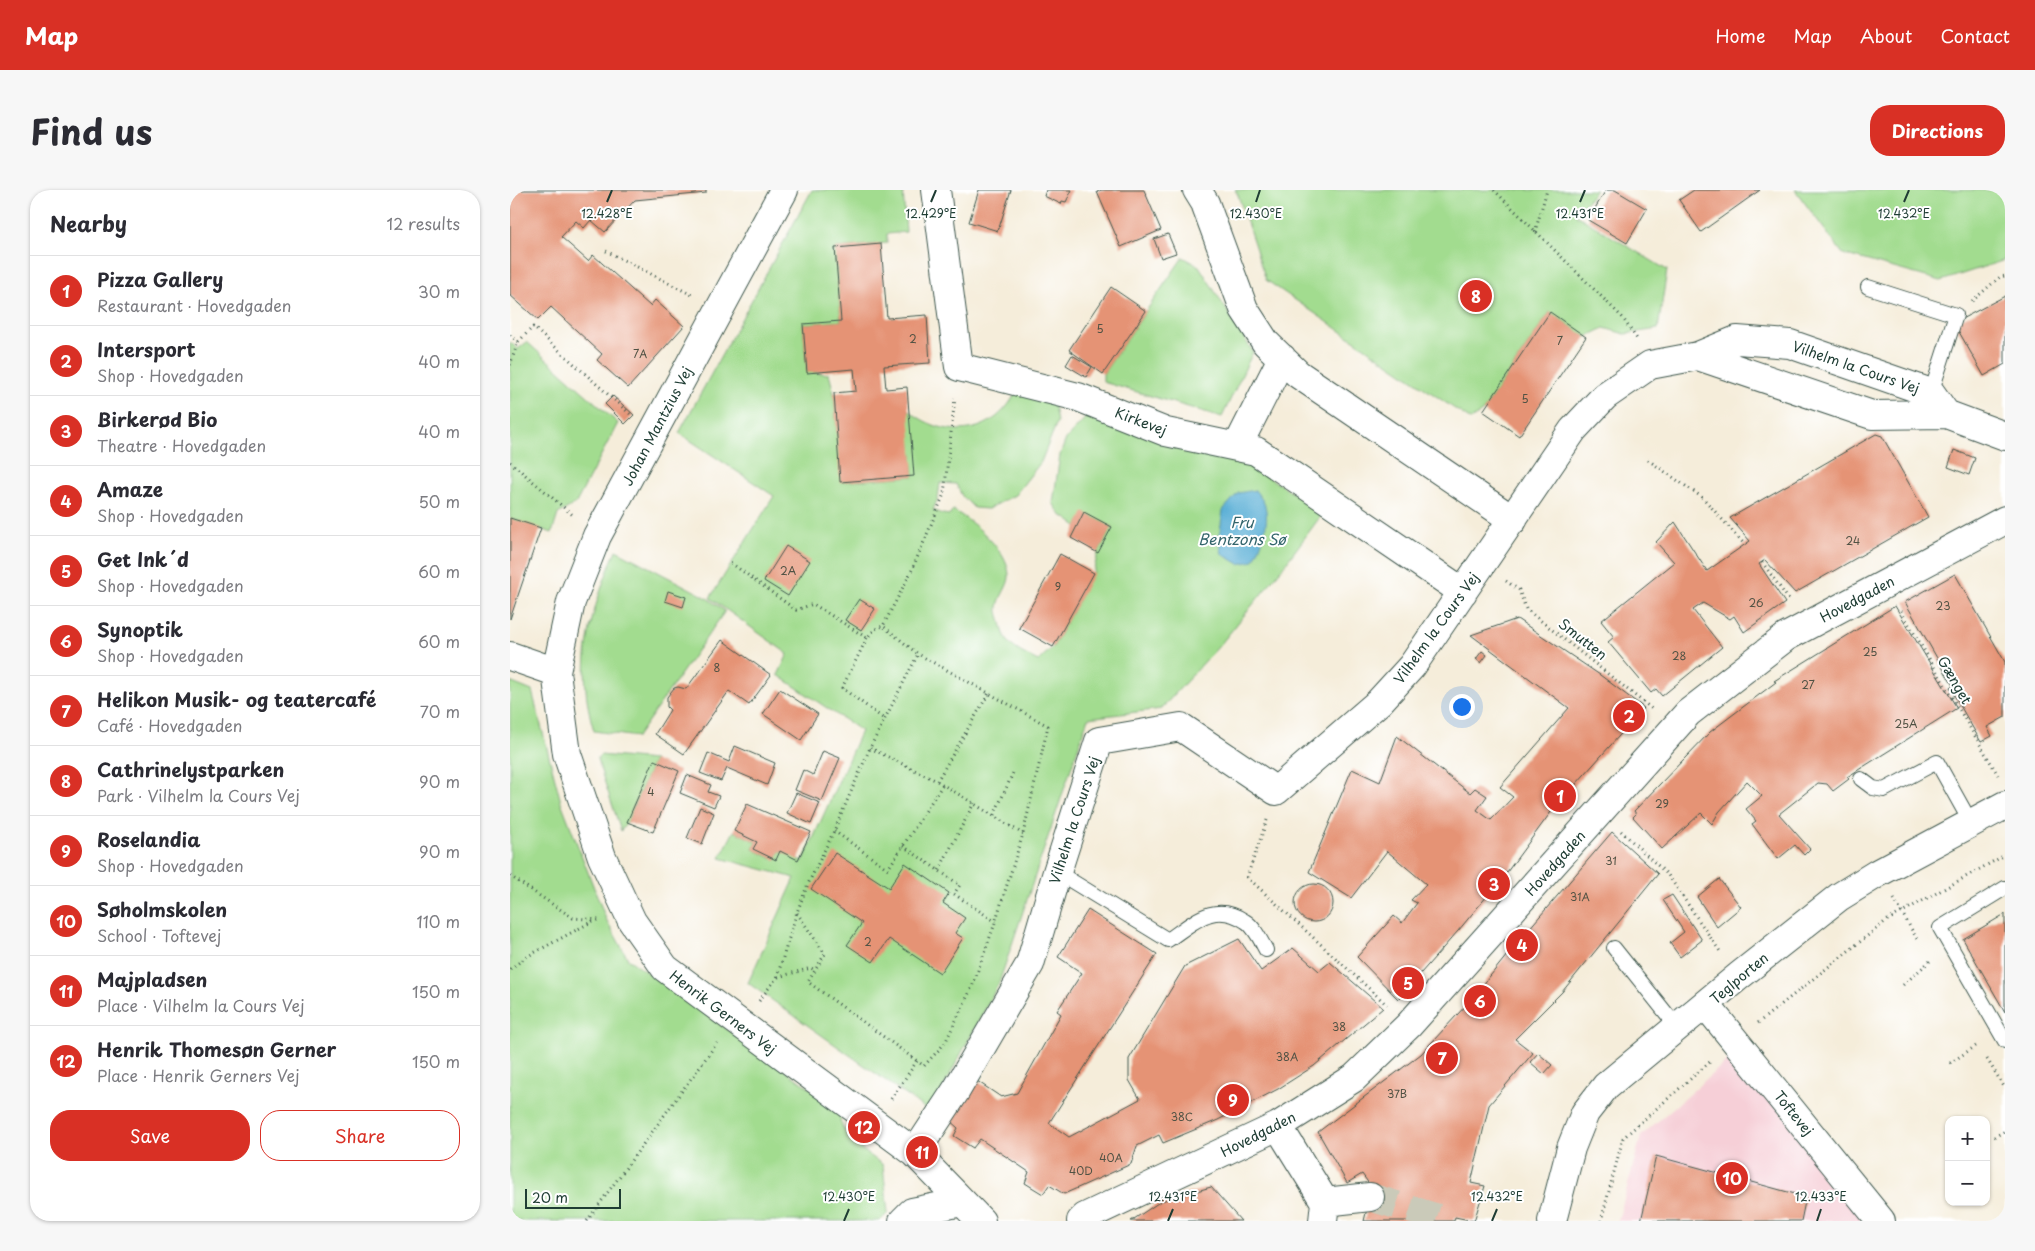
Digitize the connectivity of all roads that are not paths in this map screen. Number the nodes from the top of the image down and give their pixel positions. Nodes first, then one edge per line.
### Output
1 (784, 190) edge
2 (936, 190) edge
3 (1197, 190) edge
4 (1868, 287) dead end
5 (1698, 356) junction
6 (1282, 358) junction
7 (1939, 403) junction
8 (2005, 436) edge
9 (1236, 446) junction
10 (1512, 520) junction
11 (2005, 520) edge
12 (1463, 592) junction
13 (510, 656) edge
14 (556, 672) junction
15 (1861, 779) dead end
16 (2002, 792) edge
17 (1971, 824) junction
18 (1057, 872) junction
19 (2005, 888) edge
20 (1614, 948) dead end
21 (1266, 950) dead end
22 (1706, 1005) junction
23 (1678, 1028) junction
24 (2005, 1041) edge
25 (1278, 1126) junction
26 (915, 1153) junction
27 (1370, 1197) tunnel mouth
28 (962, 1202) junction
29 (1324, 1211) edge
30 (904, 1221) edge
31 (981, 1221) edge
32 (1081, 1221) edge
33 (1552, 1221) edge
34 (1881, 1221) edge

1 - 14 street, Johan Mantzius Vej
2 - 9 street, Kirkevej
3 - 6 street
4 - 7 lane
5 - 7 street, Vilhelm la Cours Vej
5 - 7 street, Vilhelm la Cours Vej
5 - 10 street, Vilhelm la Cours Vej
6 - 9 street
6 - 10 street
7 - 8 street, Vilhelm la Cours Vej
9 - 12 street, Kirkevej
10 - 12 street, Vilhelm la Cours Vej
11 - 25 street, Hovedgaden
12 - 18 street, Vilhelm la Cours Vej
13 - 14 street
14 - 26 street, Henrik Gerners Vej
15 - 17 lane
16 - 17 street, Teglporten
17 - 22 street, Teglporten
18 - 21 lane
18 - 26 street, Vilhelm la Cours Vej
19 - 24 lane
20 - 23 lane
22 - 23 street, Teglporten
22 - 34 street, Toftevej
23 - 33 street, Teglporten
25 - 29 street
25 - 32 street, Hovedgaden
26 - 28 street, Henrik Gerners Vej
27 - 29 street
28 - 30 street
28 - 31 street, Henrik Gerners Vej

